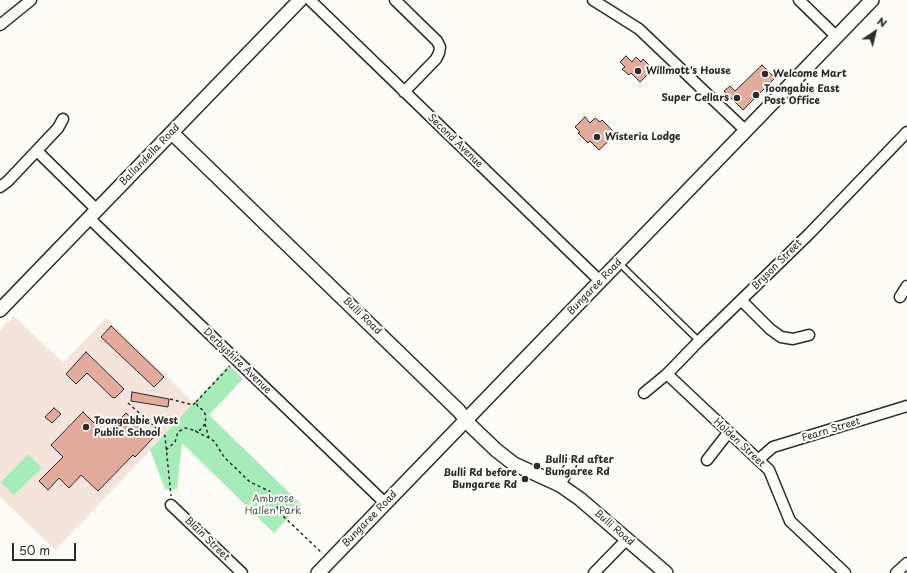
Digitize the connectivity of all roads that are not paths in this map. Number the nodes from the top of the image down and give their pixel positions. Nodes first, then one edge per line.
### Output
1 (31, 0) edge
2 (300, 0) edge
3 (310, 0) edge
4 (395, 0) edge
5 (593, 0) edge
6 (799, 0) edge
7 (872, 0) edge
8 (0, 25) edge
9 (837, 37) junction
10 (404, 92) junction
11 (63, 119) dead end
12 (745, 130) junction
13 (907, 132) edge
14 (172, 133) junction
15 (37, 151) junction
16 (0, 187) edge
17 (93, 214) junction
18 (618, 263) junction
19 (600, 281) junction
20 (907, 286) edge
21 (900, 297) dead end
22 (741, 300) junction
23 (0, 310) edge
24 (809, 335) dead end
25 (699, 340) junction
26 (668, 374) junction
27 (644, 394) dead end
28 (907, 406) edge
29 (466, 419) junction
30 (728, 433) junction
31 (707, 460) dead end
32 (758, 460) junction
33 (571, 464) dead end
34 (560, 485) junction
35 (385, 503) junction
36 (171, 505) road end
37 (627, 539) junction
38 (907, 563) edge
39 (242, 573) edge
40 (318, 573) edge
41 (594, 573) edge
42 (666, 573) edge
43 (845, 573) edge
44 (896, 573) edge

1 - 8 street
2 - 14 street, Ballandella Road
3 - 10 street, Second Avenue
4 - 10 street
5 - 12 street
6 - 9 street
7 - 9 street, Bungaree Road
9 - 12 street, Bungaree Road
10 - 19 street, Second Avenue
11 - 15 street
12 - 18 street, Bungaree Road
13 - 22 street, Bryson Street
14 - 17 street, Ballandella Road
14 - 29 street, Bulli Road
15 - 16 street
15 - 17 street, Derbyshire Avenue
17 - 23 street, Ballandella Road
17 - 35 street, Derbyshire Avenue
18 - 19 street, Bungaree Road
18 - 25 lane
19 - 29 street, Bungaree Road
20 - 21 street
22 - 24 street
22 - 25 street, Bryson Street
25 - 26 street, Bryson Street
26 - 27 street, Bryson Street
26 - 30 street, Holden Street
28 - 32 street, Fearn Street
29 - 34 street, Bulli Road
29 - 35 street, Bungaree Road
30 - 31 street
30 - 32 street, Holden Street
32 - 43 street, Holden Street
33 - 34 street
34 - 37 street, Bulli Road
35 - 40 street, Bungaree Road
36 - 39 street, Blain Street
37 - 41 street
37 - 42 street, Bulli Road
38 - 44 street

